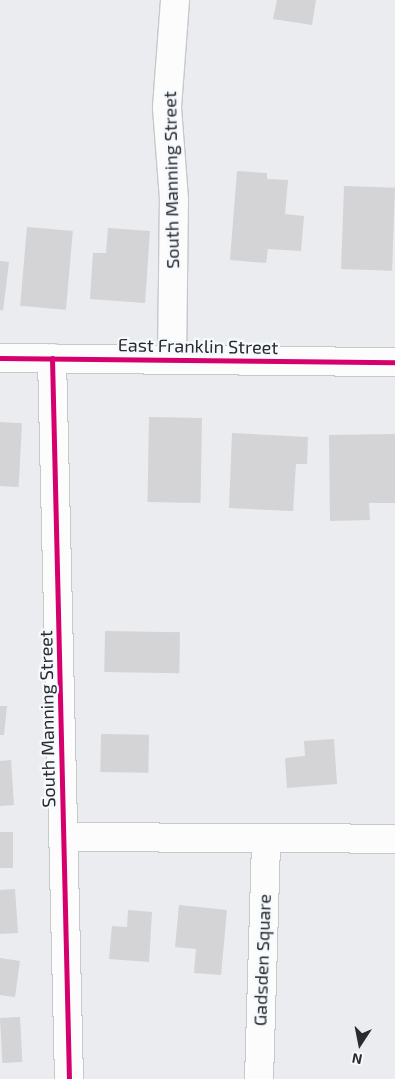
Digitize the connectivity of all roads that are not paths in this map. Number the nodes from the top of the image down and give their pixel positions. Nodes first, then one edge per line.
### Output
1 (175, 0) edge
2 (0, 358) edge
3 (52, 358) junction
4 (172, 360) junction
5 (395, 362) edge
6 (63, 837) junction
7 (395, 839) edge
8 (266, 840) junction
9 (69, 1079) edge
10 (259, 1079) edge

1 - 4 street, South Manning Street
2 - 3 street, East Franklin Street
3 - 4 street, East Franklin Street
3 - 6 street, South Manning Street
4 - 5 street, East Franklin Street
6 - 8 street
6 - 9 street, South Manning Street
7 - 8 street
8 - 10 street, Gadsden Square

